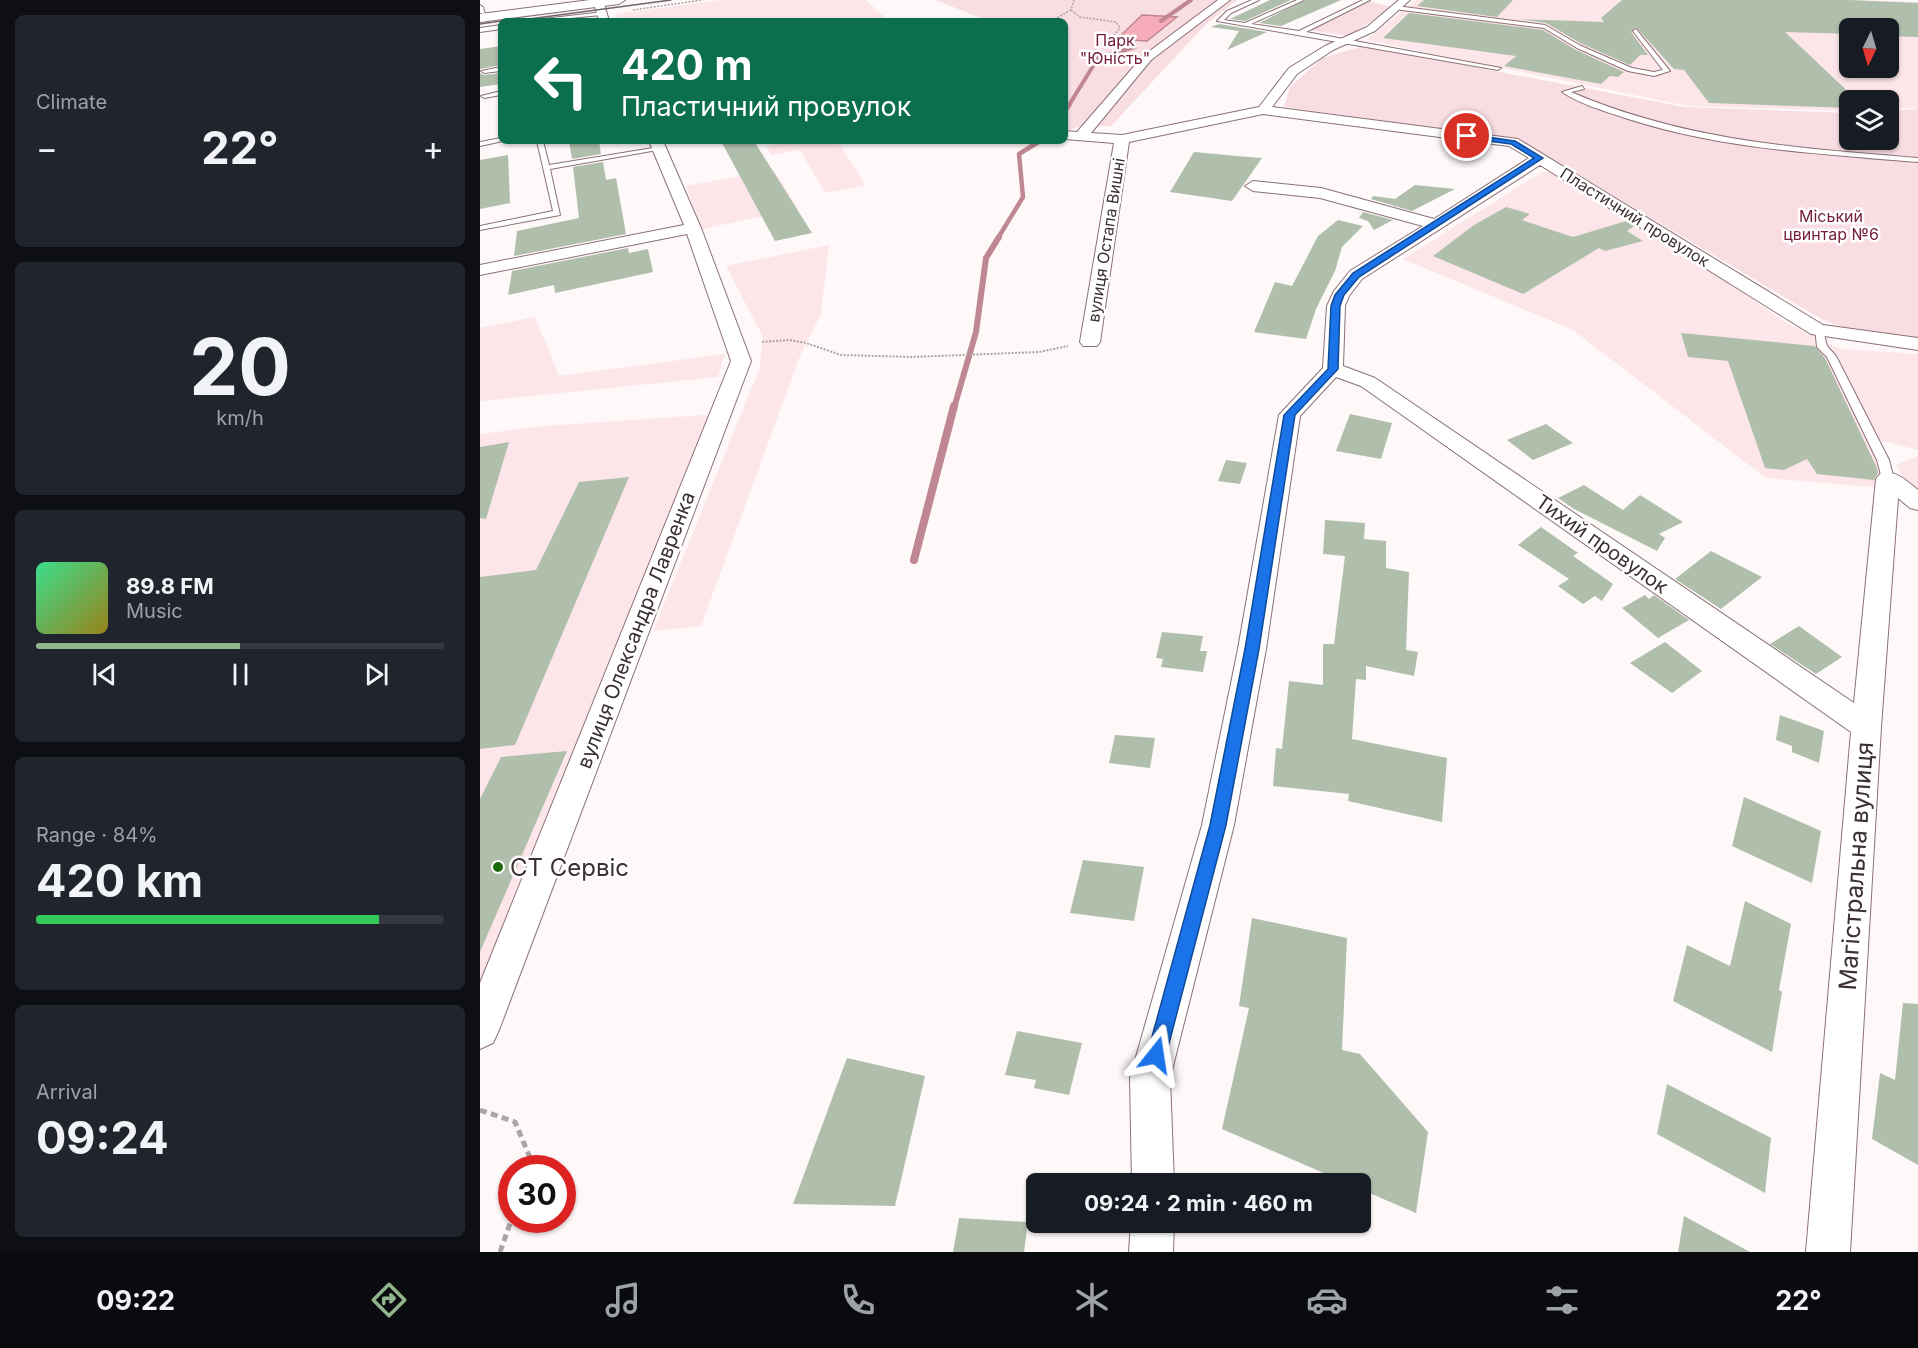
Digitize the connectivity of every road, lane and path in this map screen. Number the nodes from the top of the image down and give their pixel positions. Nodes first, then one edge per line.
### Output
1 (619, 0) edge
2 (703, 0) edge
3 (1074, 0) edge
4 (1225, 0) edge
5 (1256, 0) edge
6 (1301, 0) edge
7 (1367, 0) edge
8 (676, 4) dead end
9 (1400, 4) edge
10 (598, 7) edge
11 (1071, 10) junction
12 (481, 13) edge
13 (555, 18) edge
14 (1056, 18) edge
15 (1245, 25) junction
16 (498, 27) edge
17 (480, 30) edge
18 (1636, 31) dead end
19 (1300, 33) junction
20 (1349, 41) junction
21 (1160, 49) junction
22 (1498, 68) dead end
23 (498, 69) edge
24 (484, 71) dead end
25 (1582, 88) dead end
26 (498, 94) edge
27 (484, 96) dead end
28 (1263, 110) junction
29 (1068, 135) edge
30 (1082, 135) junction
31 (1122, 139) junction
32 (498, 141) edge
33 (480, 144) edge
34 (541, 144) edge
35 (657, 145) edge
36 (1540, 158) junction
37 (1918, 160) edge
38 (546, 168) junction
39 (1253, 186) dead end
40 (1435, 224) junction
41 (480, 228) edge
42 (693, 228) junction
43 (480, 270) edge
44 (1818, 330) junction
45 (762, 342) dead end
46 (1090, 342) joint
47 (1918, 344) edge
48 (1333, 369) junction
49 (1888, 479) junction
50 (1918, 502) edge
51 (1866, 727) junction
52 (480, 1030) edge
53 (480, 1110) edge
54 (529, 1155) edge
55 (1153, 1173) edge
56 (507, 1233) edge
57 (500, 1252) edge
58 (1828, 1252) edge

1 - 10 main road
2 - 8 path
3 - 11 path
4 - 21 street
5 - 15 lane
6 - 15 lane
7 - 19 lane
9 - 18 lane
9 - 20 street
10 - 12 main road
10 - 13 lane
11 - 14 path
11 - 21 path
15 - 19 lane
16 - 17 lane
19 - 20 lane
20 - 22 lane
20 - 28 street
21 - 30 street
23 - 24 lane
25 - 37 lane
26 - 27 lane
28 - 31 street, Пластичний провулок
28 - 36 street, Пластичний провулок
29 - 30 street, Пластичний провулок
30 - 31 street, Пластичний провулок
31 - 46 street, вулиця Остапа Вишні
32 - 33 lane
34 - 38 lane
35 - 38 lane
35 - 42 street, вулиця Олександра Лавренка
36 - 40 street
36 - 44 street, Пластичний провулок
38 - 41 lane
39 - 40 street
40 - 48 street
42 - 43 street
42 - 52 street, вулиця Олександра Лавренка
44 - 47 street
44 - 49 lane
45 - 46 path
48 - 51 street, Тихий провулок
48 - 55 street
49 - 50 street
49 - 51 street, Магістральна вулиця
51 - 58 street, Магістральна вулиця
53 - 54 path
56 - 57 path

